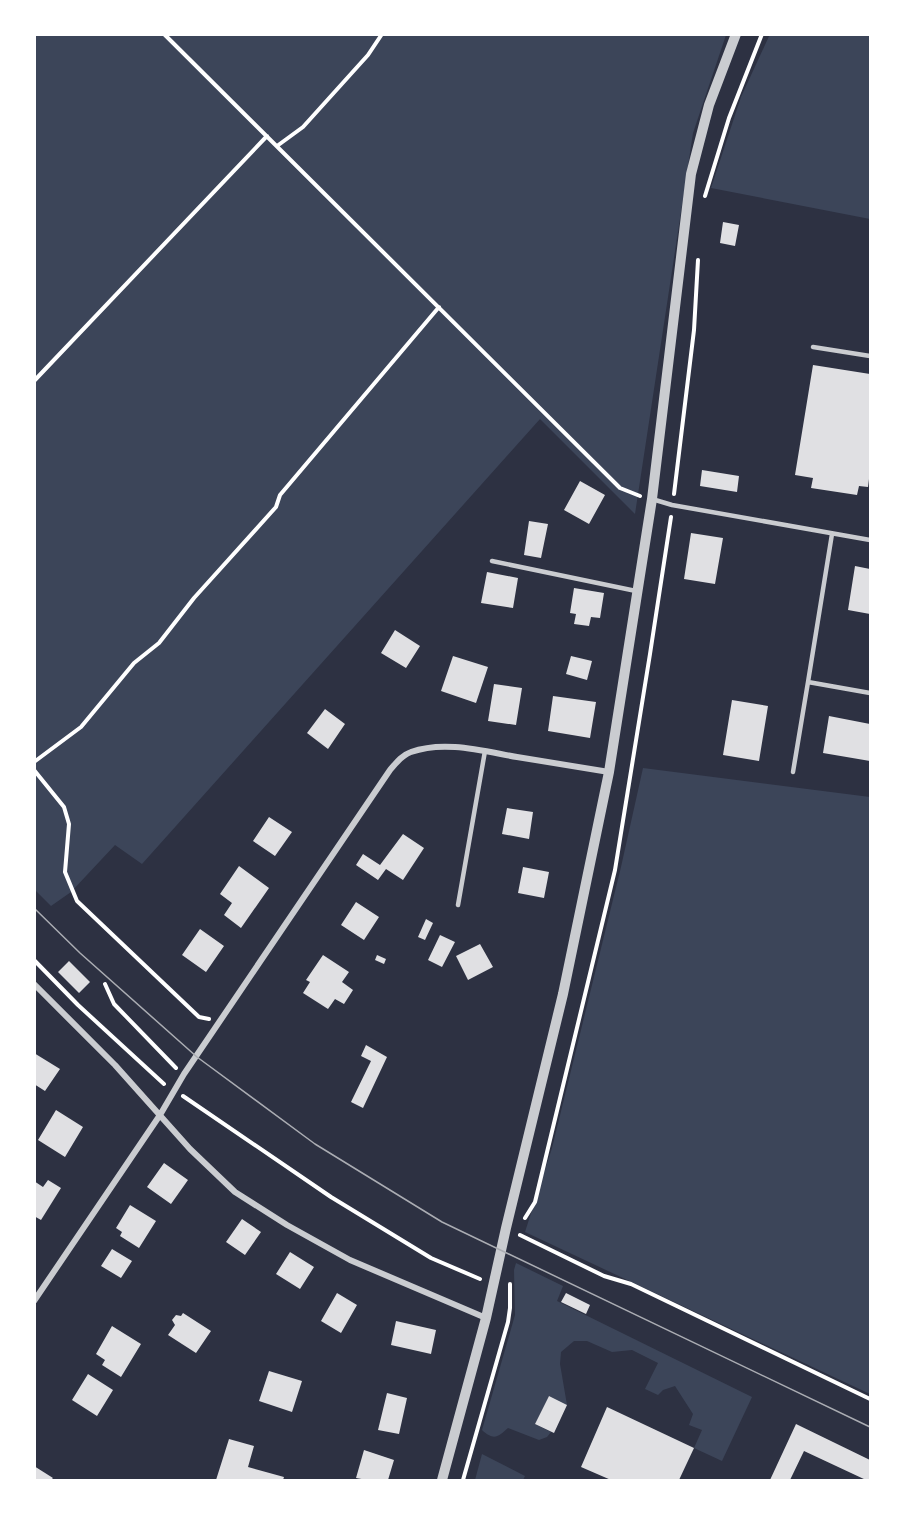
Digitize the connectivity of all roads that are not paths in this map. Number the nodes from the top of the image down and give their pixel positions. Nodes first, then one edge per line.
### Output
1 (736, 34) edge
2 (813, 346) dead end
3 (870, 356) edge
4 (652, 499) junction
5 (832, 534) junction
6 (870, 540) edge
7 (492, 561) dead end
8 (639, 592) junction
9 (808, 682) junction
10 (870, 693) edge
11 (485, 751) junction
12 (609, 772) junction
13 (794, 772) dead end
14 (458, 905) dead end
15 (34, 984) edge
16 (160, 1115) junction
17 (34, 1301) edge
18 (486, 1318) junction
19 (442, 1480) edge

1 - 4 street
2 - 3 lane
4 - 5 lane
4 - 8 street
5 - 6 lane
5 - 9 lane
7 - 8 lane
8 - 12 street
9 - 10 lane
9 - 13 lane
11 - 12 street
11 - 14 lane
11 - 16 street
12 - 18 street
15 - 16 street
16 - 17 street
16 - 18 street
18 - 19 street

